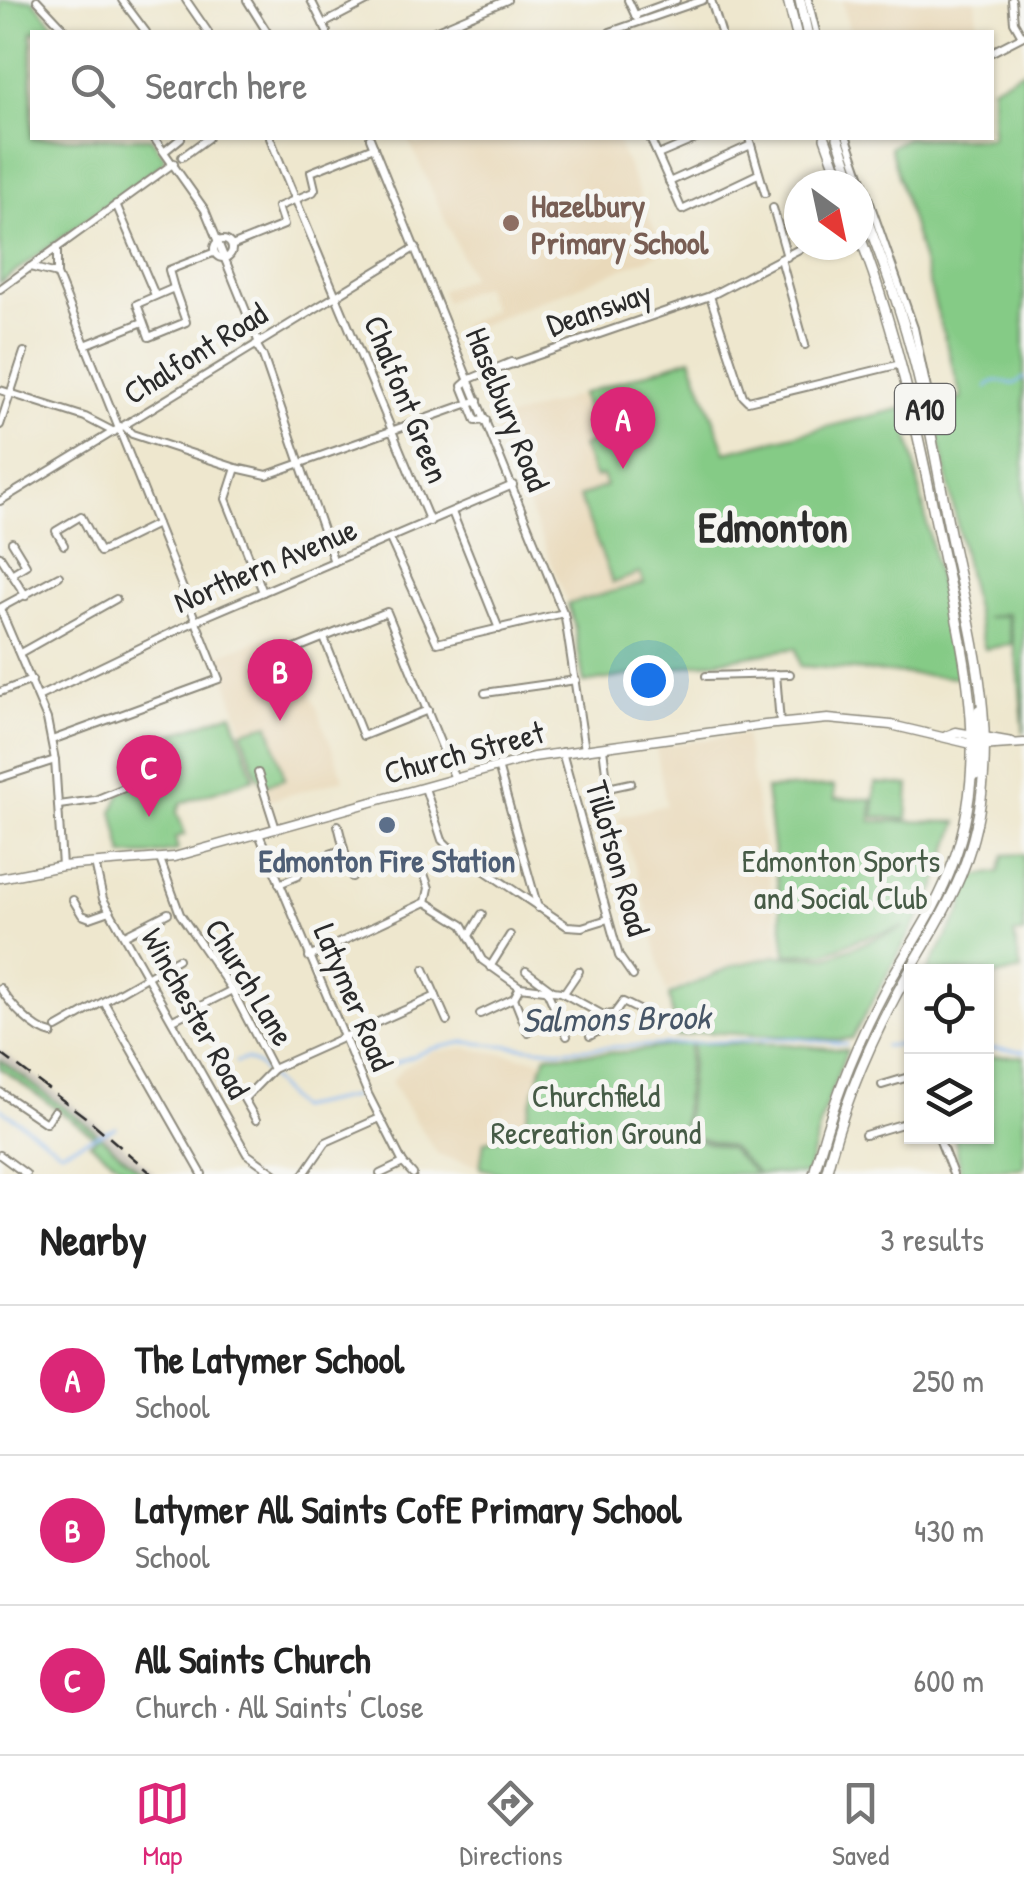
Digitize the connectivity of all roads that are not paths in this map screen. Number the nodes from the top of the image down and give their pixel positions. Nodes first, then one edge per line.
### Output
1 (122, 0) edge
2 (186, 0) edge
3 (311, 0) edge
4 (369, 0) edge
5 (506, 0) edge
6 (628, 0) edge
7 (703, 0) edge
8 (711, 0) edge
9 (788, 0) edge
10 (800, 0) edge
11 (808, 0) edge
12 (1012, 0) edge
13 (40, 1) edge
14 (249, 1) edge
15 (673, 1) edge
16 (674, 11) junction
17 (636, 19) junction
18 (325, 28) edge
19 (66, 30) edge
20 (144, 30) edge
21 (207, 30) edge
22 (266, 30) edge
23 (437, 30) edge
24 (614, 30) edge
25 (719, 30) edge
26 (796, 30) edge
27 (807, 30) edge
28 (816, 30) edge
29 (1023, 36) edge
30 (994, 51) edge
31 (156, 140) edge
32 (179, 140) edge
33 (205, 140) edge
34 (271, 140) edge
35 (371, 140) edge
36 (651, 140) edge
37 (694, 140) edge
38 (827, 140) edge
39 (839, 140) edge
40 (847, 140) edge
41 (750, 141) edge
42 (374, 146) junction
43 (165, 151) junction
44 (658, 156) junction
45 (849, 158) junction
46 (178, 160) junction
47 (837, 170) edge
48 (851, 170) edge
49 (758, 174) junction
50 (668, 182) junction
51 (765, 193) dead end
52 (296, 199) junction
53 (116, 204) junction
54 (773, 208) dead end
55 (874, 241) edge
56 (218, 243) junction
57 (234, 245) junction
58 (57, 246) junction
59 (416, 247) junction
60 (213, 253) junction
61 (225, 258) junction
62 (784, 258) joint
63 (784, 260) edge
64 (868, 260) edge
65 (30, 267) junction
66 (57, 274) junction
67 (174, 288) junction
68 (0, 289) edge
69 (155, 295) junction
70 (336, 296) junction
71 (710, 296) junction
72 (143, 322) junction
73 (257, 344) junction
74 (86, 345) junction
75 (805, 345) dead end
76 (24, 352) dead end
77 (902, 364) junction
78 (470, 380) junction
79 (0, 390) edge
80 (10, 393) junction
81 (922, 394) junction
82 (478, 400) junction
83 (469, 404) junction
84 (486, 420) junction
85 (0, 425) edge
86 (119, 429) junction
87 (394, 430) junction
88 (298, 464) junction
89 (236, 468) junction
90 (513, 485) junction
91 (0, 501) edge
92 (452, 512) junction
93 (430, 522) junction
94 (157, 524) junction
95 (390, 539) junction
96 (12, 542) dead end
97 (64, 545) dead end
98 (0, 556) edge
99 (334, 562) junction
100 (12, 573) junction
101 (58, 576) dead end
102 (263, 592) junction
103 (26, 596) junction
104 (116, 599) dead end
105 (964, 600) junction
106 (953, 603) junction
107 (0, 609) edge
108 (564, 613) junction
109 (196, 621) junction
110 (4, 626) edge
111 (498, 629) junction
112 (324, 638) junction
113 (295, 649) dead end
114 (20, 653) junction
115 (776, 674) junction
116 (790, 674) dead end
117 (706, 676) dead end
118 (32, 680) junction
119 (576, 680) junction
120 (0, 692) edge
121 (484, 694) dead end
122 (40, 696) junction
123 (428, 710) junction
124 (780, 723) junction
125 (52, 740) junction
126 (979, 741) junction
127 (1024, 743) edge
128 (603, 748) junction
129 (585, 750) junction
130 (562, 752) junction
131 (55, 760) junction
132 (498, 765) junction
133 (165, 771) dead end
134 (258, 773) dead end
135 (0, 778) edge
136 (455, 780) junction
137 (631, 783) dead end
138 (426, 788) junction
139 (60, 804) junction
140 (338, 825) dead end
141 (276, 830) junction
142 (259, 834) junction
143 (344, 849) junction
144 (160, 859) junction
145 (95, 863) junction
146 (62, 866) junction
147 (423, 870) dead end
148 (352, 876) dead end
149 (0, 878) edge
150 (279, 884) junction
151 (74, 900) dead end
152 (426, 902) junction
153 (538, 909) junction
154 (110, 911) junction
155 (168, 913) dead end
156 (482, 914) dead end
157 (608, 919) junction
158 (470, 934) junction
159 (510, 935) dead end
160 (124, 936) junction
161 (309, 957) junction
162 (178, 959) dead end
163 (490, 966) junction
164 (424, 970) dead end
165 (526, 971) dead end
166 (578, 971) dead end
167 (148, 976) junction
168 (633, 976) dead end
169 (520, 987) junction
170 (0, 988) edge
171 (232, 990) junction
172 (550, 991) junction
173 (564, 992) junction
174 (436, 996) junction
175 (514, 998) junction
176 (104, 1002) junction
177 (643, 1012) dead end
178 (480, 1014) dead end
179 (614, 1014) junction
180 (173, 1020) junction
181 (446, 1021) dead end
182 (528, 1033) dead end
183 (567, 1036) dead end
184 (590, 1036) dead end
185 (344, 1038) junction
186 (269, 1073) junction
187 (904, 1078) edge
188 (882, 1085) dead end
189 (0, 1092) edge
190 (54, 1111) dead end
191 (380, 1118) junction
192 (256, 1120) dead end
193 (904, 1123) edge
194 (865, 1134) dead end
195 (941, 1144) edge
196 (0, 1156) edge
197 (403, 1163) junction
198 (26, 1174) edge
199 (202, 1174) edge
200 (275, 1174) edge
201 (304, 1174) edge
202 (380, 1174) edge
203 (412, 1174) edge
204 (814, 1174) edge
205 (826, 1174) edge
206 (952, 1174) edge

1 - 20 street
2 - 21 street
3 - 18 street
4 - 18 street
5 - 23 street
6 - 17 street
7 - 16 street
8 - 25 street
9 - 26 highway
10 - 27 highway
11 - 28 street
12 - 29 street
13 - 19 street
14 - 22 street
15 - 16 street
15 - 17 street
16 - 17 street
17 - 24 street
29 - 30 street
31 - 43 street
32 - 43 street
33 - 46 street
34 - 52 street, Chalfont Green
35 - 42 street, Haselbury Road
36 - 44 street
37 - 44 street
38 - 47 highway
39 - 45 highway
40 - 45 street
41 - 49 street
41 - 50 street
42 - 52 street
42 - 59 street, Haselbury Road
43 - 46 street
44 - 50 street
45 - 48 highway
45 - 81 street
46 - 53 street
46 - 56 street
49 - 50 street
49 - 51 street
52 - 57 street
52 - 70 street, Chalfont Green
53 - 58 street
53 - 69 street
54 - 62 street
55 - 81 highway, A10
56 - 57 street
56 - 60 street
56 - 61 street
57 - 61 street
58 - 65 street
58 - 66 street
59 - 70 street, Chalfont Road
59 - 78 street, Haselbury Road
60 - 61 street
60 - 67 street
61 - 73 street
62 - 71 street, Deansway
63 - 75 street
64 - 77 highway, A10
65 - 66 street
65 - 68 street
66 - 74 street
67 - 69 street
67 - 72 street
69 - 72 street
70 - 73 street, Chalfont Road
70 - 87 street, Chalfont Green
71 - 77 street
71 - 78 street, Deansway
72 - 74 street
73 - 86 street, Chalfont Road
73 - 88 street
74 - 86 street
76 - 80 street
77 - 106 highway, A10
78 - 82 street, Haselbury Road
78 - 83 street
79 - 80 street
80 - 85 street
80 - 86 street
81 - 105 highway, A10
82 - 83 street
82 - 84 street, Haselbury Road
83 - 84 street
83 - 87 street
84 - 90 street, Haselbury Road
86 - 89 street
86 - 91 street, Chalfont Road
86 - 94 street
87 - 88 street
87 - 93 street, Chalfont Green
88 - 89 street
88 - 99 street
89 - 102 street
90 - 92 street, Northern Avenue
90 - 108 street, Haselbury Road
92 - 93 street, Northern Avenue
92 - 111 street
93 - 95 street, Northern Avenue
94 - 97 street
94 - 109 street
95 - 99 street, Northern Avenue
95 - 111 street
96 - 100 street
98 - 100 street
99 - 102 street, Northern Avenue
100 - 103 street
101 - 103 street
102 - 109 street, Northern Avenue
103 - 107 street
104 - 114 street
105 - 106 highway
105 - 126 highway, A10
106 - 126 highway, A10
107 - 110 street
108 - 111 street
108 - 119 street, Haselbury Road
109 - 122 street, Northern Avenue
109 - 125 street
110 - 114 street
112 - 113 street
112 - 123 street
112 - 123 street
114 - 118 street
115 - 116 street
115 - 117 street
115 - 124 street
118 - 120 street
118 - 122 street
119 - 121 street
119 - 129 street, Haselbury Road
122 - 125 street
123 - 136 street
124 - 126 main road, Church Street
124 - 128 main road, Church Street
125 - 131 street
126 - 127 main road, Church Street
126 - 204 highway, A10
126 - 205 highway, A10
128 - 129 main road, Church Street
128 - 137 street
129 - 130 main road, Church Street
130 - 132 main road, Church Street
130 - 157 street, Tillotson Road
131 - 135 street
131 - 139 street
132 - 136 main road, Church Street
132 - 153 street
133 - 139 street
134 - 141 street
136 - 138 main road, Church Street
138 - 141 main road, Church Street
138 - 153 street
139 - 146 street
140 - 143 street
141 - 142 main road, Church Street
142 - 144 main road, Church Street
142 - 150 street, Latymer Road
143 - 148 street
143 - 150 street
144 - 145 main road, Church Street
144 - 171 street, Church Lane
145 - 146 main road, Church Street
145 - 154 street, Winchester Road
146 - 149 main road, Church Street
147 - 152 street
150 - 161 street, Latymer Road
151 - 154 street
152 - 158 street
152 - 161 street
153 - 157 street
154 - 160 street, Winchester Road
155 - 160 street
156 - 158 street
157 - 168 street, Tillotson Road
158 - 163 street
159 - 163 street
160 - 167 street, Winchester Road
161 - 185 street, Latymer Road
162 - 167 street
163 - 169 street
164 - 174 street
165 - 172 street
166 - 173 street
167 - 176 street
167 - 180 street, Winchester Road
169 - 172 street
169 - 175 street
170 - 176 street
171 - 180 street
171 - 186 street, Church Lane
172 - 173 street
172 - 183 street
173 - 179 street
174 - 181 street
174 - 185 street
175 - 178 street
175 - 182 street
176 - 199 street
177 - 179 street
179 - 184 street
180 - 200 street, Winchester Road
185 - 186 street
185 - 191 street, Latymer Road
186 - 192 street, Church Lane
187 - 188 street
189 - 190 street
191 - 197 street, Latymer Road
191 - 201 street
193 - 194 street
195 - 206 street
196 - 198 street
197 - 202 street
197 - 203 street, Latymer Road

